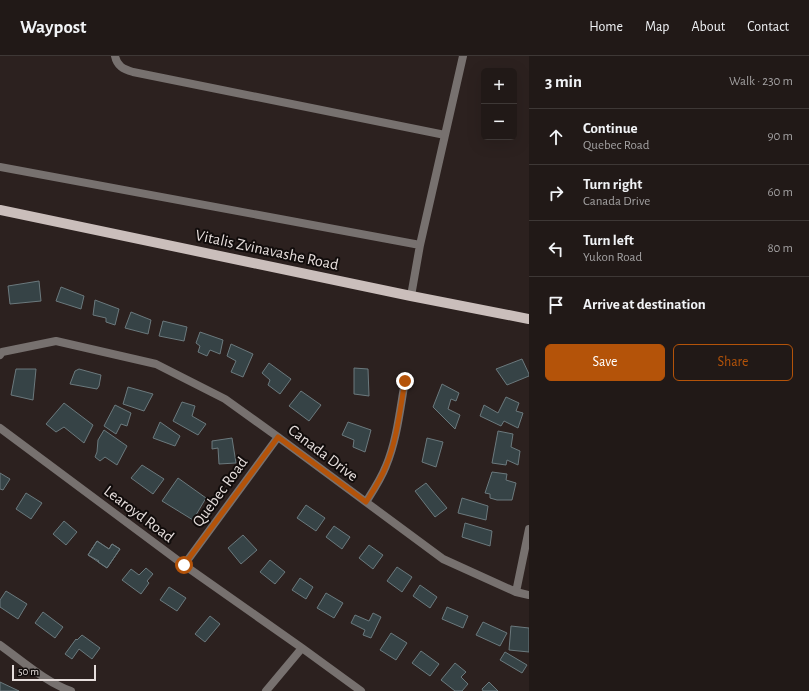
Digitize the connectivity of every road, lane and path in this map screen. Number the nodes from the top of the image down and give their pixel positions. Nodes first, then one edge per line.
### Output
1 (114, 56) edge
2 (464, 56) edge
3 (445, 135) junction
4 (0, 167) edge
5 (0, 210) edge
6 (420, 245) junction
7 (411, 296) junction
8 (529, 319) edge
9 (0, 355) edge
10 (405, 381) dead end
11 (0, 428) edge
12 (278, 437) junction
13 (366, 502) junction
14 (529, 529) edge
15 (184, 565) junction
16 (516, 592) junction
17 (529, 595) edge
18 (0, 645) edge
19 (302, 648) junction
20 (71, 691) edge
21 (266, 691) edge
22 (361, 691) edge

1 - 3 street
2 - 3 street
3 - 6 street
4 - 6 street
5 - 7 main road, Vitalis Zvinavashe Road
6 - 7 street
7 - 8 main road, Vitalis Zvinavashe Road
9 - 12 street, Canada Drive
10 - 13 street
11 - 15 street, Learoyd Road
12 - 13 street, Canada Drive
12 - 15 street, Quebec Road
13 - 16 street, Canada Drive
14 - 16 street
15 - 19 street, Learoyd Road
16 - 17 street, Canada Drive
18 - 20 street
19 - 21 street
19 - 22 street, Learoyd Road

